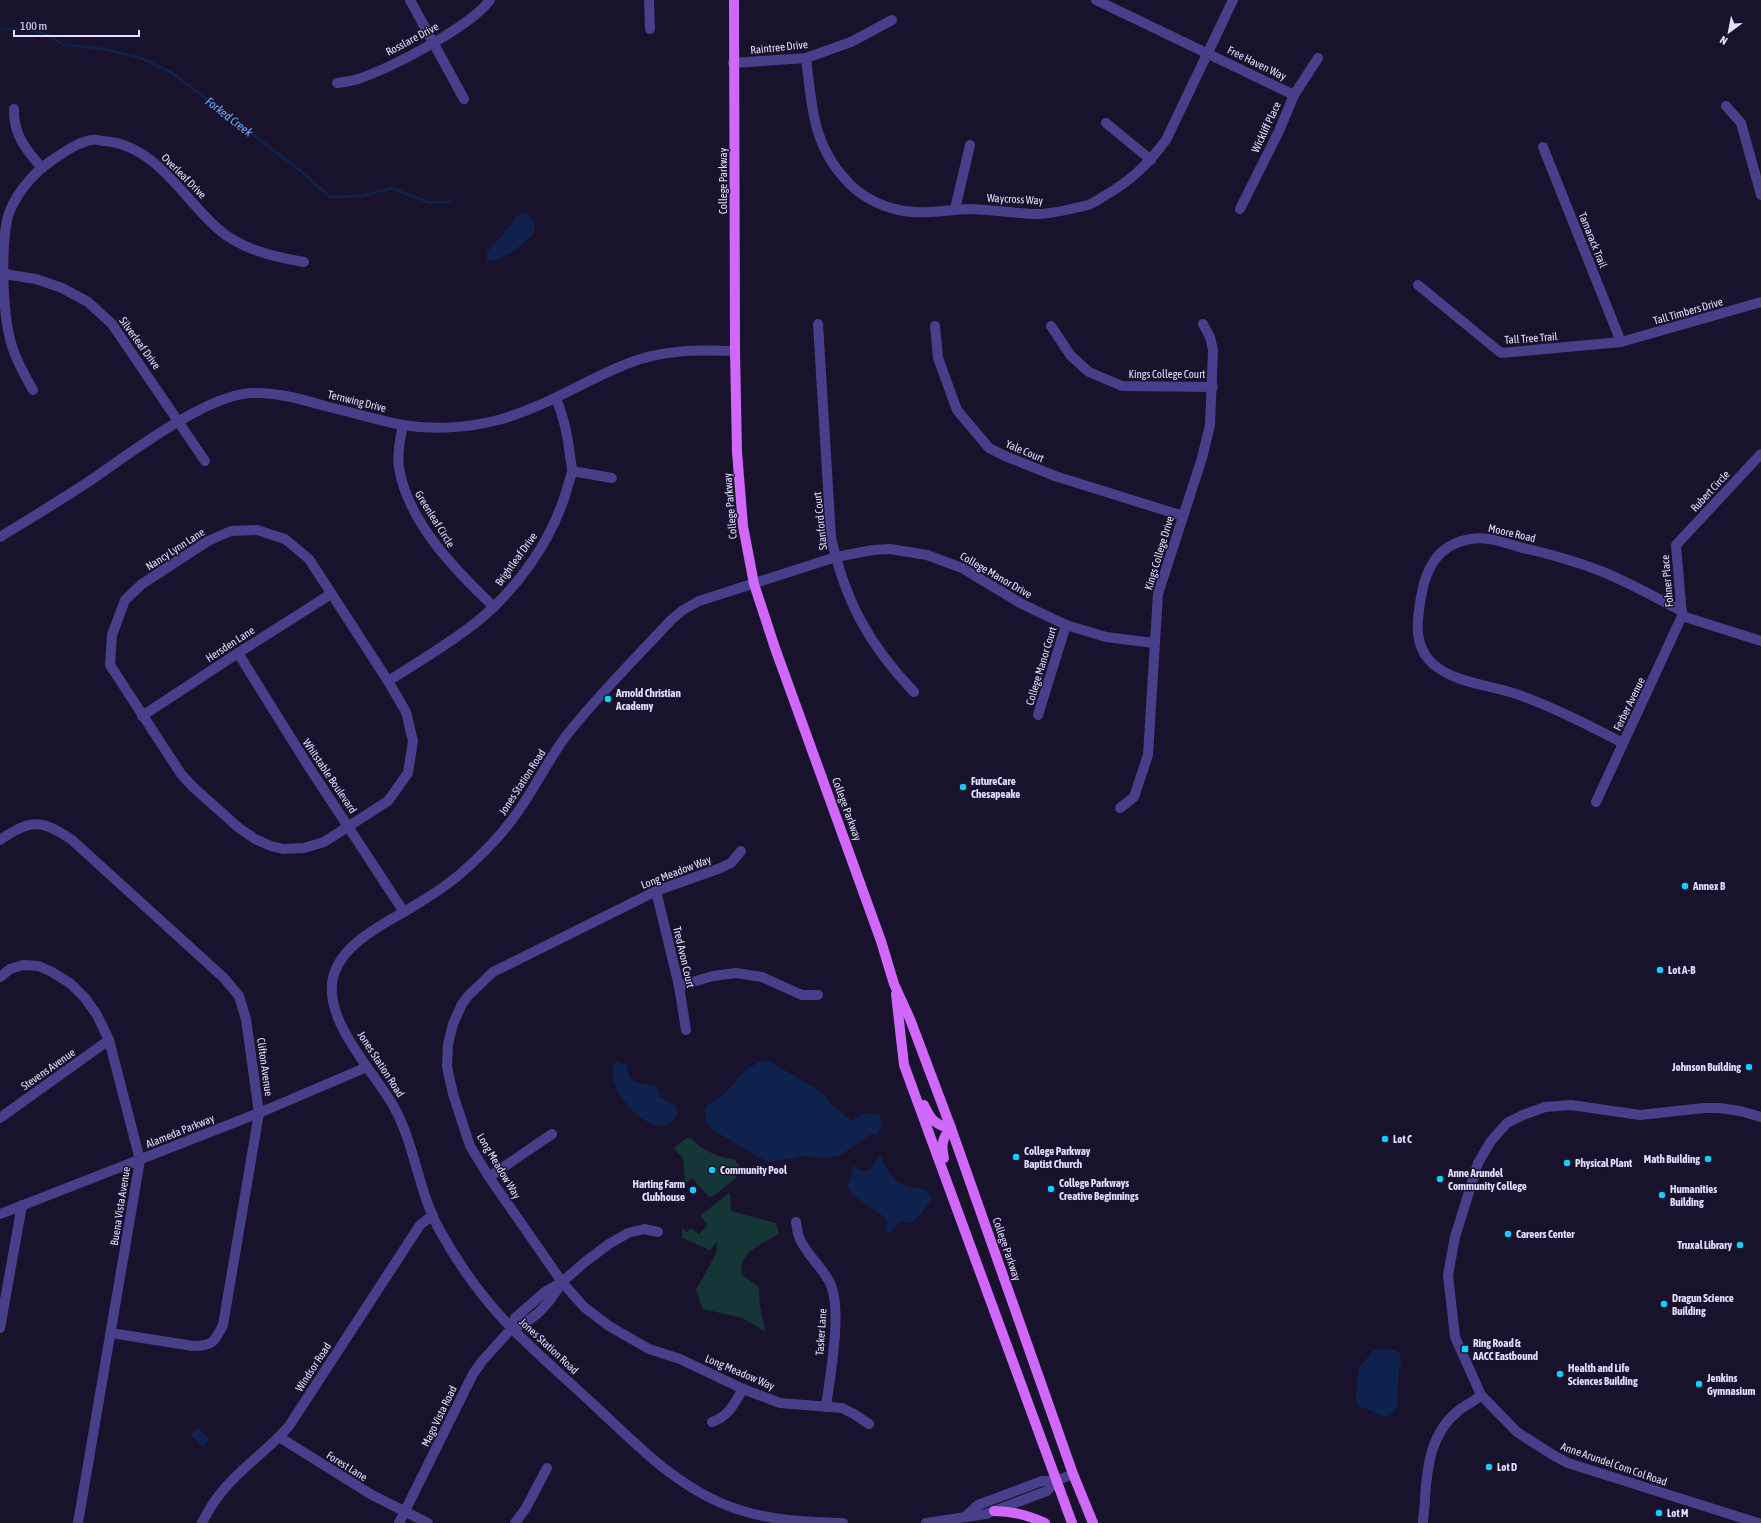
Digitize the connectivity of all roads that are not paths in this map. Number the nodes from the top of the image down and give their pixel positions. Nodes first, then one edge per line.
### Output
1 (410, 0) edge
2 (490, 0) edge
3 (649, 0) edge
4 (734, 0) edge
5 (1096, 0) edge
6 (1232, 0) edge
7 (892, 20) dead end
8 (650, 29) dead end
9 (433, 42) junction
10 (1208, 52) junction
11 (806, 58) junction
12 (1318, 58) dead end
13 (733, 63) junction
14 (337, 83) dead end
15 (1294, 95) junction
16 (464, 99) dead end
17 (1726, 106) dead end
18 (14, 109) dead end
19 (1106, 123) dead end
20 (970, 145) dead end
21 (1543, 147) dead end
22 (1151, 160) junction
23 (42, 168) junction
24 (1761, 195) edge
25 (1240, 209) dead end
26 (955, 210) junction
27 (304, 262) dead end
28 (2, 275) edge
29 (1418, 285) dead end
30 (1761, 302) edge
31 (818, 324) dead end
32 (1203, 324) dead end
33 (935, 326) dead end
34 (1051, 326) dead end
35 (1621, 342) junction
36 (735, 351) junction
37 (1213, 387) junction
38 (33, 390) dead end
39 (556, 398) junction
40 (178, 422) junction
41 (403, 425) junction
42 (1761, 454) edge
43 (205, 461) dead end
44 (572, 471) junction
45 (612, 478) dead end
46 (1183, 516) junction
47 (0, 537) edge
48 (1676, 544) joint
49 (836, 557) junction
50 (754, 584) junction
51 (331, 594) junction
52 (494, 607) junction
53 (1682, 613) junction
54 (1066, 624) junction
55 (1761, 641) edge
56 (1154, 643) junction
57 (238, 653) junction
58 (388, 681) junction
59 (914, 692) dead end
60 (1038, 715) dead end
61 (142, 716) junction
62 (1623, 743) junction
63 (1596, 802) dead end
64 (1120, 808) dead end
65 (349, 826) junction
66 (0, 840) edge
67 (741, 851) dead end
68 (656, 891) junction
69 (404, 912) junction
70 (0, 976) edge
71 (894, 984) junction
72 (679, 986) junction
73 (818, 994) dead end
74 (686, 1030) dead end
75 (109, 1040) junction
76 (904, 1065) junction
77 (367, 1067) junction
78 (259, 1112) junction
79 (1761, 1117) edge
80 (0, 1118) edge
81 (951, 1128) junction
82 (552, 1134) dead end
83 (140, 1160) junction
84 (489, 1177) junction
85 (950, 1189) junction
86 (22, 1205) junction
87 (0, 1214) edge
88 (433, 1215) junction
89 (796, 1222) dead end
90 (658, 1232) dead end
91 (562, 1282) junction
92 (0, 1328) edge
93 (512, 1328) junction
94 (111, 1333) junction
95 (743, 1389) junction
96 (1481, 1395) junction
97 (826, 1407) junction
98 (712, 1422) dead end
99 (869, 1424) dead end
100 (279, 1437) junction
101 (547, 1468) dead end
102 (1073, 1474) junction
103 (1056, 1481) junction
104 (994, 1511) junction
105 (405, 1512) junction
106 (965, 1520) edge
107 (78, 1523) edge
108 (202, 1523) edge
109 (399, 1523) edge
110 (428, 1523) edge
111 (514, 1523) edge
112 (843, 1523) edge
113 (926, 1523) edge
114 (1045, 1523) edge
115 (1072, 1523) edge
116 (1093, 1523) edge
117 (1423, 1523) edge
118 (1758, 1523) edge

1 - 9 street
2 - 9 street, Rosslare Drive
3 - 8 street
4 - 13 main road, College Parkway
5 - 10 street, Free Haven Way
6 - 10 street, Waycross Way
7 - 11 street, Raintree Drive
9 - 14 street, Rosslare Drive
9 - 16 street
10 - 15 street, Free Haven Way
10 - 22 street, Waycross Way
11 - 13 street, Raintree Drive
11 - 26 street, Waycross Way
12 - 15 street, Wickliff Place
13 - 36 main road, College Parkway
15 - 25 street, Wickliff Place
17 - 24 street
18 - 23 street
19 - 22 street
20 - 26 street
21 - 35 street, Tamarack Trail
22 - 26 street, Waycross Way
23 - 27 street, Overleaf Drive
23 - 28 street, Overleaf Drive
28 - 38 street, Overleaf Drive
28 - 40 street, Silverleaf Drive
29 - 35 street, Tall Tree Trail
30 - 35 street, Tall Timbers Drive
31 - 49 street, Stanford Court
32 - 37 street, Kings College Drive
33 - 46 street, Yale Court
34 - 37 street, Kings College Court
36 - 39 street, Ternwing Drive
36 - 50 main road, College Parkway
37 - 46 street, Kings College Drive
39 - 41 street, Ternwing Drive
39 - 44 street, Brightleaf Drive
40 - 41 street, Ternwing Drive
40 - 43 street, Silverleaf Drive
40 - 47 street, Ternwing Drive
41 - 52 street, Greenleaf Circle
42 - 48 street, Rubert Circle
44 - 45 street
44 - 52 street, Brightleaf Drive
46 - 56 street, Kings College Drive
48 - 53 street, Fohner Place
49 - 50 street, College Manor Drive
49 - 54 street, College Manor Drive
49 - 59 street, Stanford Court
50 - 69 street, Jones Station Road
50 - 71 main road, College Parkway
51 - 57 street, Hersden Lane
51 - 58 street, Nancy Lynn Lane
51 - 61 street, Nancy Lynn Lane
52 - 58 street, Brightleaf Drive
53 - 55 street, Moore Road
53 - 62 street, Ferber Avenue
53 - 62 street, Moore Road
54 - 56 street, College Manor Drive
54 - 60 street, College Manor Court
56 - 64 street, Kings College Drive
57 - 61 street, Hersden Lane
57 - 65 street, Whitstable Boulevard
58 - 65 street, Nancy Lynn Lane
61 - 65 street, Nancy Lynn Lane
62 - 63 street, Ferber Avenue
65 - 69 street, Whitstable Boulevard
66 - 78 street, Clifton Avenue
67 - 68 street, Long Meadow Way
68 - 72 street, Tred Avon Court
68 - 84 street, Long Meadow Way
69 - 77 street, Jones Station Road
70 - 75 street, Buena Vista Avenue
71 - 76 main road, College Parkway
71 - 81 main road, College Parkway
72 - 73 street
72 - 74 street, Tred Avon Court
75 - 80 street, Stevens Avenue
75 - 83 street, Buena Vista Avenue
76 - 81 main road
76 - 85 main road, College Parkway
77 - 78 street, Alameda Parkway
77 - 88 street, Jones Station Road
78 - 83 street, Alameda Parkway
78 - 94 street, Clifton Avenue
79 - 96 street, Anne Arundel Com Col Road
81 - 85 main road
81 - 102 main road, College Parkway
82 - 84 street
83 - 86 street, Alameda Parkway
83 - 94 street, Buena Vista Avenue
84 - 91 street, Long Meadow Way
85 - 103 main road, College Parkway
86 - 87 street, Alameda Parkway
86 - 92 street
88 - 93 street, Jones Station Road
88 - 100 street, Windsor Road
89 - 97 street, Tasker Lane
90 - 91 street
91 - 93 street
91 - 95 street, Long Meadow Way
93 - 105 street, Mago Vista Road
93 - 112 street, Jones Station Road
94 - 107 street, Buena Vista Avenue
95 - 97 street, Long Meadow Way
95 - 98 street
96 - 117 street
96 - 118 street, Anne Arundel Com Col Road
97 - 99 street, Long Meadow Way
100 - 105 street, Forest Lane
100 - 108 street, Windsor Road
101 - 111 street
102 - 103 street
102 - 116 main road, College Parkway
103 - 104 street
103 - 106 street
103 - 115 main road, College Parkway
104 - 106 street
104 - 114 main road
105 - 109 street, Mago Vista Road
105 - 110 street, Forest Lane
106 - 113 street

